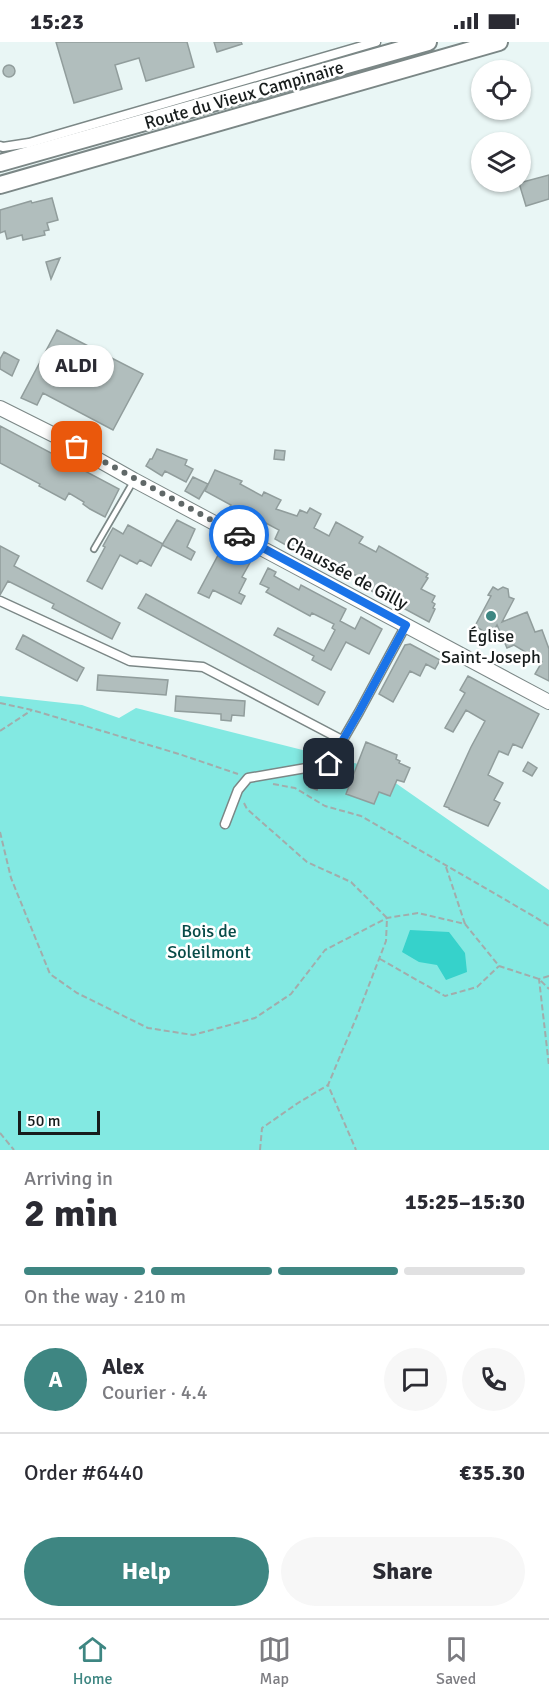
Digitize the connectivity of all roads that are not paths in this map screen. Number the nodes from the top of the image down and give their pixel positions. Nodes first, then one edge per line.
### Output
1 (376, 42) edge
2 (428, 42) edge
3 (499, 42) edge
4 (0, 146) edge
5 (0, 163) edge
6 (0, 185) edge
7 (0, 408) edge
8 (134, 480) junction
9 (94, 549) dead end
10 (0, 601) edge
11 (406, 625) junction
12 (549, 702) edge
13 (342, 740) junction
14 (225, 824) dead end

1 - 4 street
2 - 5 highway, Route du Vieux Campinaire
3 - 6 highway, Route du Vieux Campinaire
7 - 8 main road, Chaussée de Gilly
8 - 9 lane
8 - 11 main road, Chaussée de Gilly
10 - 13 street
11 - 12 main road, Chaussée de Gilly
11 - 13 street
13 - 14 street

